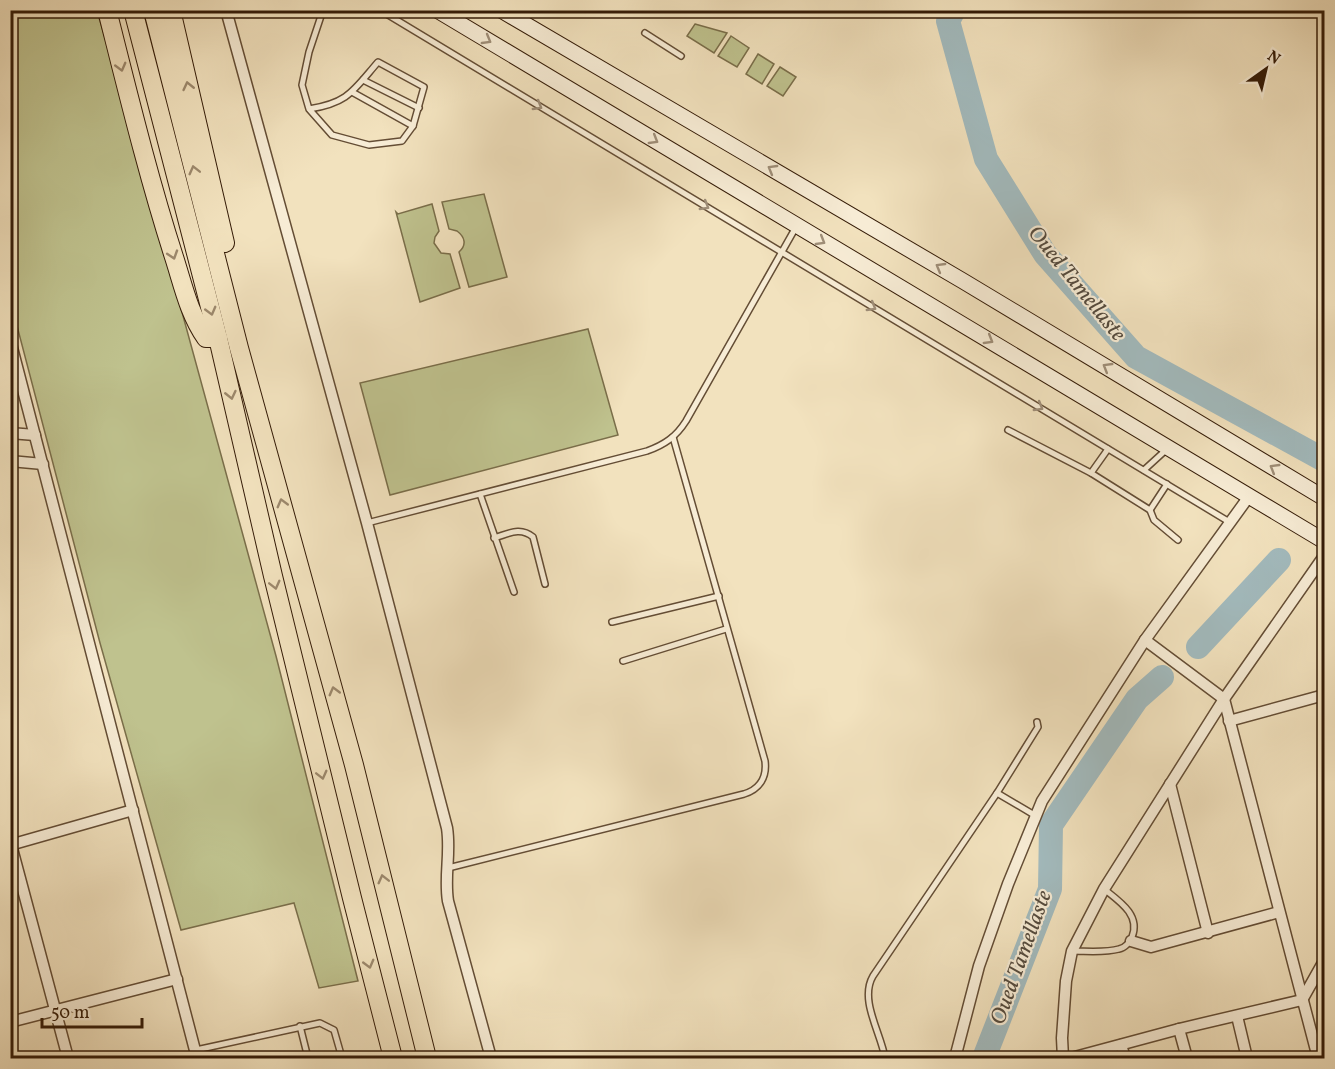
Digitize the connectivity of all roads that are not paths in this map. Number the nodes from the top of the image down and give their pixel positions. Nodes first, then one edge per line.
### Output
1 (107, 10) edge
2 (133, 10) edge
3 (153, 10) edge
4 (171, 10) edge
5 (226, 10) edge
6 (323, 10) edge
7 (380, 10) edge
8 (436, 10) edge
9 (501, 10) edge
10 (645, 33) dead end
11 (681, 56) dead end
12 (363, 80) junction
13 (352, 92) junction
14 (419, 108) junction
15 (309, 109) junction
16 (413, 126) junction
17 (797, 226) junction
18 (782, 253) junction
19 (218, 338) junction
20 (10, 340) edge
21 (239, 348) junction
22 (1008, 430) dead end
23 (10, 433) edge
24 (35, 435) junction
25 (674, 437) junction
26 (1169, 447) junction
27 (1108, 448) junction
28 (10, 461) edge
29 (43, 464) junction
30 (1144, 470) junction
31 (1091, 473) junction
32 (1167, 484) junction
33 (480, 494) junction
34 (1250, 495) junction
35 (1324, 498) edge
36 (1150, 510) junction
37 (367, 523) junction
38 (1231, 523) junction
39 (494, 538) junction
40 (1178, 540) dead end
41 (1324, 541) edge
42 (1324, 556) edge
43 (546, 584) dead end
44 (514, 592) dead end
45 (719, 596) junction
46 (612, 622) dead end
47 (726, 629) junction
48 (1145, 640) junction
49 (623, 661) dead end
50 (1324, 695) edge
51 (1224, 699) junction
52 (1229, 721) junction
53 (1037, 722) dead end
54 (1170, 784) junction
55 (996, 793) junction
56 (133, 810) junction
57 (1036, 816) junction
58 (11, 843) edge
59 (448, 868) junction
60 (1104, 889) junction
61 (1279, 912) junction
62 (1208, 933) junction
63 (1131, 941) junction
64 (1072, 951) junction
65 (1324, 961) edge
66 (177, 979) junction
67 (1302, 1000) junction
68 (55, 1010) junction
69 (1237, 1016) junction
70 (10, 1022) edge
71 (300, 1026) junction
72 (1179, 1029) junction
73 (1121, 1045) junction
74 (196, 1054) edge
75 (68, 1059) edge
76 (308, 1059) edge
77 (342, 1059) edge
78 (393, 1059) edge
79 (427, 1059) edge
80 (491, 1059) edge
81 (885, 1059) edge
82 (956, 1059) edge
83 (1064, 1059) edge
84 (1071, 1059) edge
85 (1125, 1059) edge
86 (1187, 1059) edge
87 (1247, 1059) edge
88 (1318, 1059) edge

1 -> 19 highway
2 -> 19 highway
21 -> 3 highway
21 -> 4 highway
5 - 37 street
6 - 15 lane
7 -> 18 lane
8 -> 17 main road
35 -> 9 main road
10 - 11 lane
12 - 13 lane
12 - 14 lane
12 - 14 lane
13 - 15 lane
13 - 16 lane
14 - 16 lane
15 - 16 lane
17 - 18 lane
17 -> 26 main road
18 - 25 lane
18 -> 27 lane
19 -> 78 highway
20 - 24 street
79 -> 21 highway
22 - 31 lane
23 - 24 street
24 - 29 street
25 - 33 lane
25 - 45 lane
26 - 30 lane
26 - 34 main road
27 - 30 lane
27 - 31 lane
28 - 29 street
29 - 56 street
30 - 32 lane
31 - 36 lane
32 - 36 lane
32 - 38 lane
33 - 37 lane
33 - 39 lane
34 - 38 street
34 - 41 main road
36 - 40 lane
37 - 59 street
38 - 48 street
39 - 43 lane
39 - 44 lane
42 - 51 street
45 - 46 lane
45 - 47 lane
47 - 49 lane
47 - 59 lane
48 - 51 street
48 - 57 street
50 - 52 street
51 - 52 street
51 - 54 street
52 - 61 street
53 - 55 lane
54 - 60 street
54 - 62 street
55 - 57 lane
55 - 81 lane
56 - 58 street
56 - 66 street
57 - 82 street
58 - 68 street
59 - 80 street
60 - 63 lane
60 - 64 street
61 - 62 street
61 - 67 street
62 - 63 street
63 - 64 lane
64 - 83 street
65 - 67 street
66 - 68 street
66 - 74 street
67 - 69 street
67 - 88 street
68 - 70 street
68 - 75 street
69 - 72 street
69 - 87 street
71 - 74 lane
71 - 76 lane
71 - 77 lane
72 - 73 street
72 - 86 street
73 - 84 street
73 - 85 street

